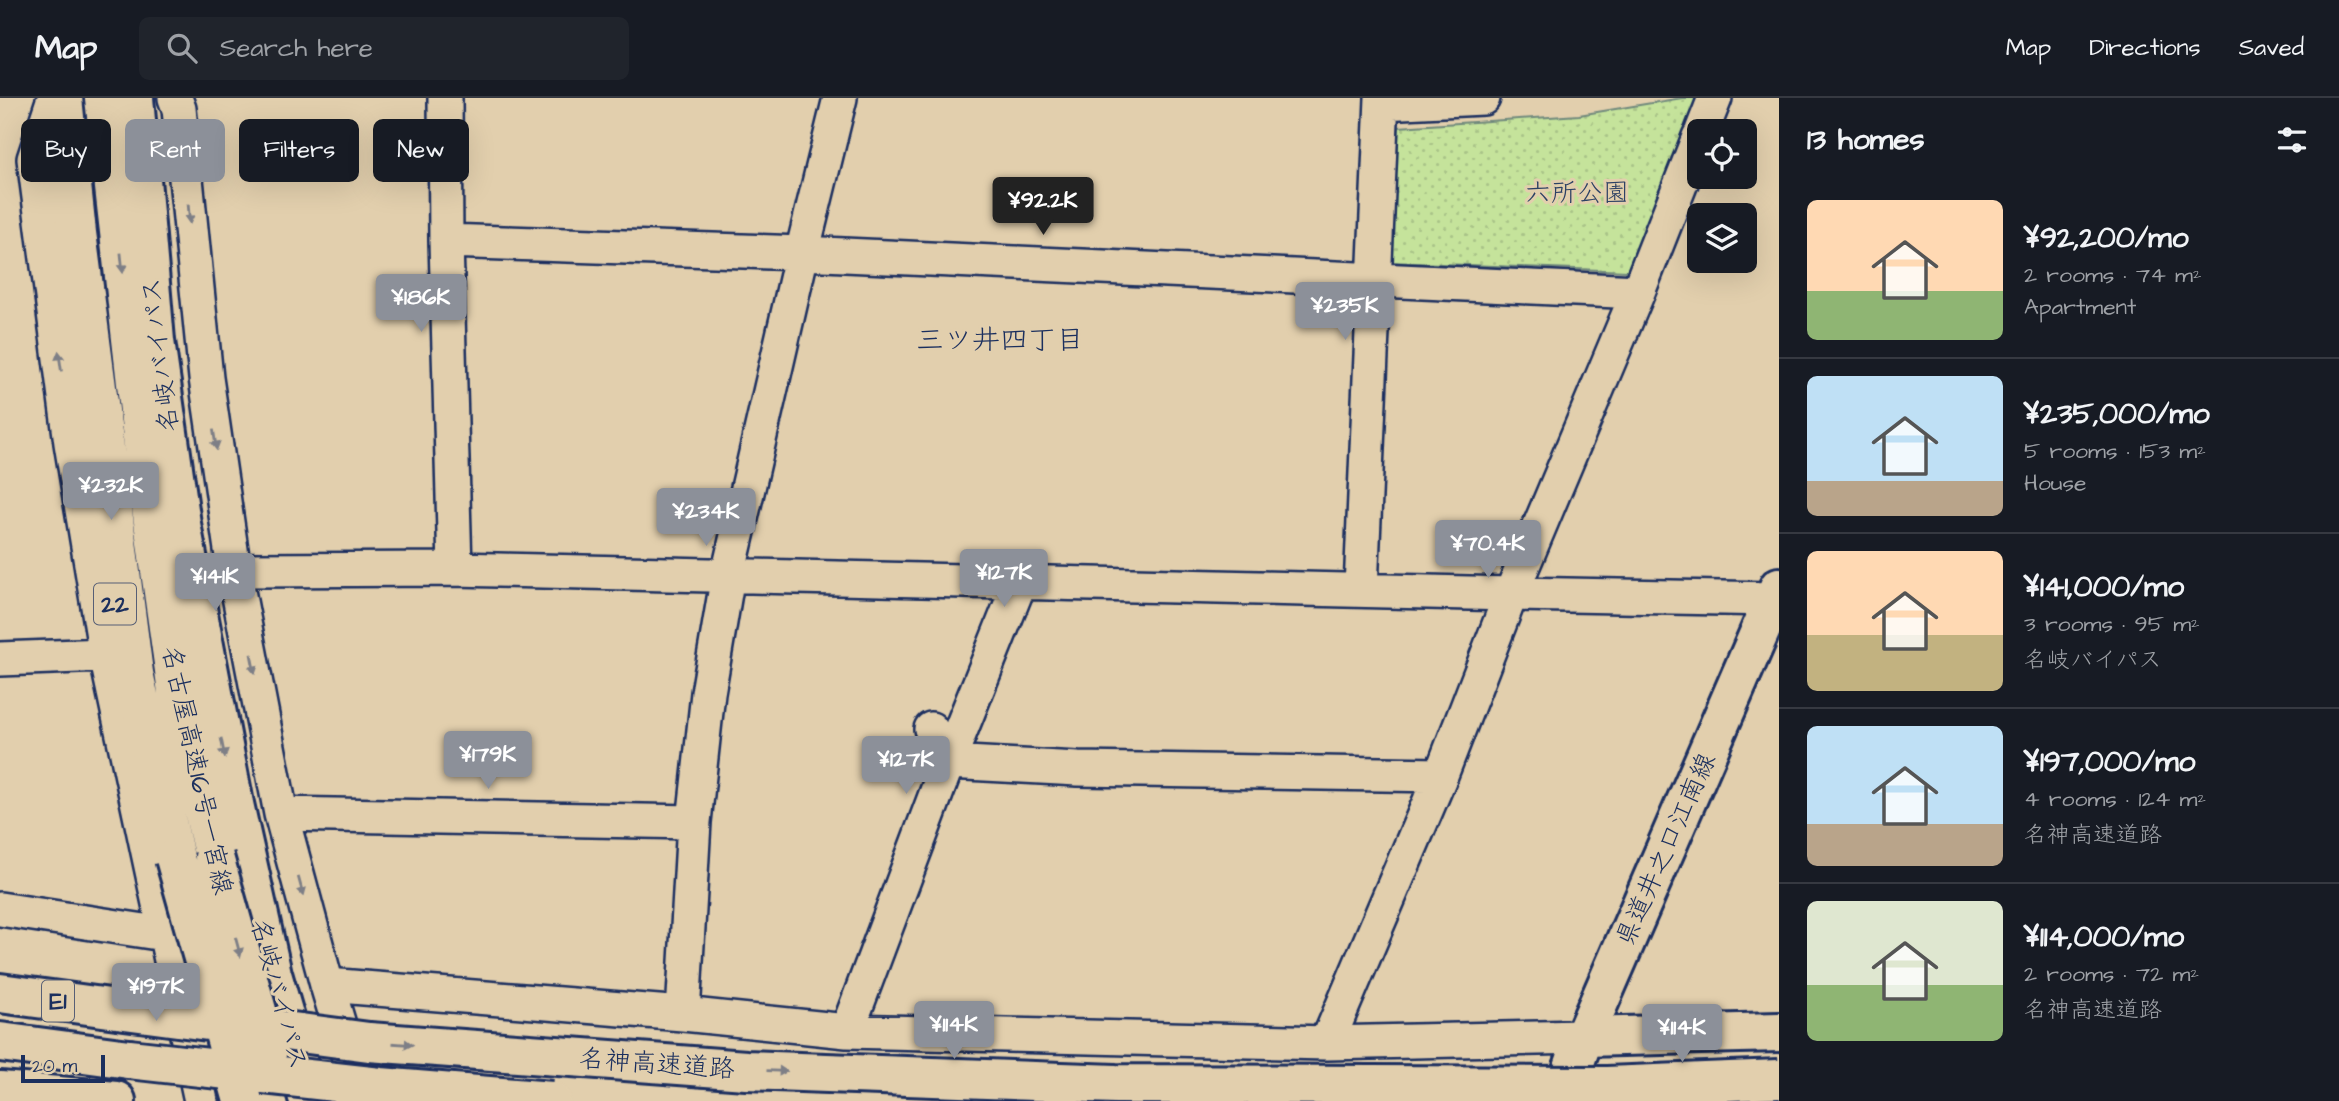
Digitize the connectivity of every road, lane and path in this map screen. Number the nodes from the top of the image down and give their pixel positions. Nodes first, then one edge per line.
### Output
1 (104, 98) edge
2 (134, 98) edge
3 (175, 98) edge
4 (446, 98) edge
5 (840, 98) edge
6 (1483, 98) edge
7 (1715, 98) edge
8 (56, 100) edge
9 (1382, 100) edge
10 (1707, 119) edge
11 (1687, 167) edge
12 (446, 241) junction
13 (802, 253) junction
14 (1374, 279) junction
15 (1638, 292) junction
16 (455, 569) junction
17 (234, 570) junction
18 (728, 575) junction
19 (1020, 582) junction
20 (1362, 589) junction
21 (1511, 594) junction
22 (1777, 595) edge
23 (106, 654) junction
24 (0, 659) edge
25 (931, 729) dead end
26 (948, 762) junction
27 (1441, 775) junction
28 (281, 814) junction
29 (694, 822) junction
30 (0, 909) edge
31 (164, 934) junction
32 (327, 985) junction
33 (0, 993) edge
34 (683, 1014) junction
35 (847, 1031) junction
36 (1779, 1032) edge
37 (1584, 1037) junction
38 (0, 1042) edge
39 (1327, 1043) junction
40 (1779, 1079) edge
41 (0, 1091) edge
42 (116, 1101) edge
43 (201, 1101) edge
44 (224, 1101) edge
45 (243, 1101) edge
46 (284, 1101) edge
47 (310, 1101) edge
48 (362, 1101) edge
49 (552, 1101) edge
50 (1561, 1101) edge

1 -> 46 main road, 名古屋高速16号一宮線, bridge
2 -> 47 main road, 名岐バイパス
3 -> 17 street
4 - 12 street
5 - 13 street
6 - 9 street
7 - 10 street
23 -> 8 street
8 - 44 main road, 22
8 - 45 main road, 名古屋高速16号一宮線, bridge
9 - 14 street
11 - 15 street
12 - 13 street
12 - 16 street
13 - 14 street
13 - 18 street
14 - 15 street
14 - 20 street
15 - 21 street
16 - 17 street
16 - 18 street
17 -> 28 street
18 - 19 street
18 - 29 street
19 - 20 street
19 - 26 street
20 - 21 street
21 - 22 street
21 - 27 street
22 - 37 main road, 県道井之口江南線
23 - 24 street
23 - 31 street
25 - 26 street
26 - 27 street
26 - 35 street
27 - 39 street
28 - 29 street
28 -> 32 street
29 - 34 street
30 - 31 street
31 - 43 street
32 - 34 street
32 - 48 street
33 -> 40 main road, 名神高速道路 / E1, bridge
34 - 35 street
35 - 39 street
36 - 37 main road
37 - 39 street
37 - 50 main road, 県道井之口江南線
38 - 49 main road, 名神高速道路 / E1, bridge
41 - 42 main road

